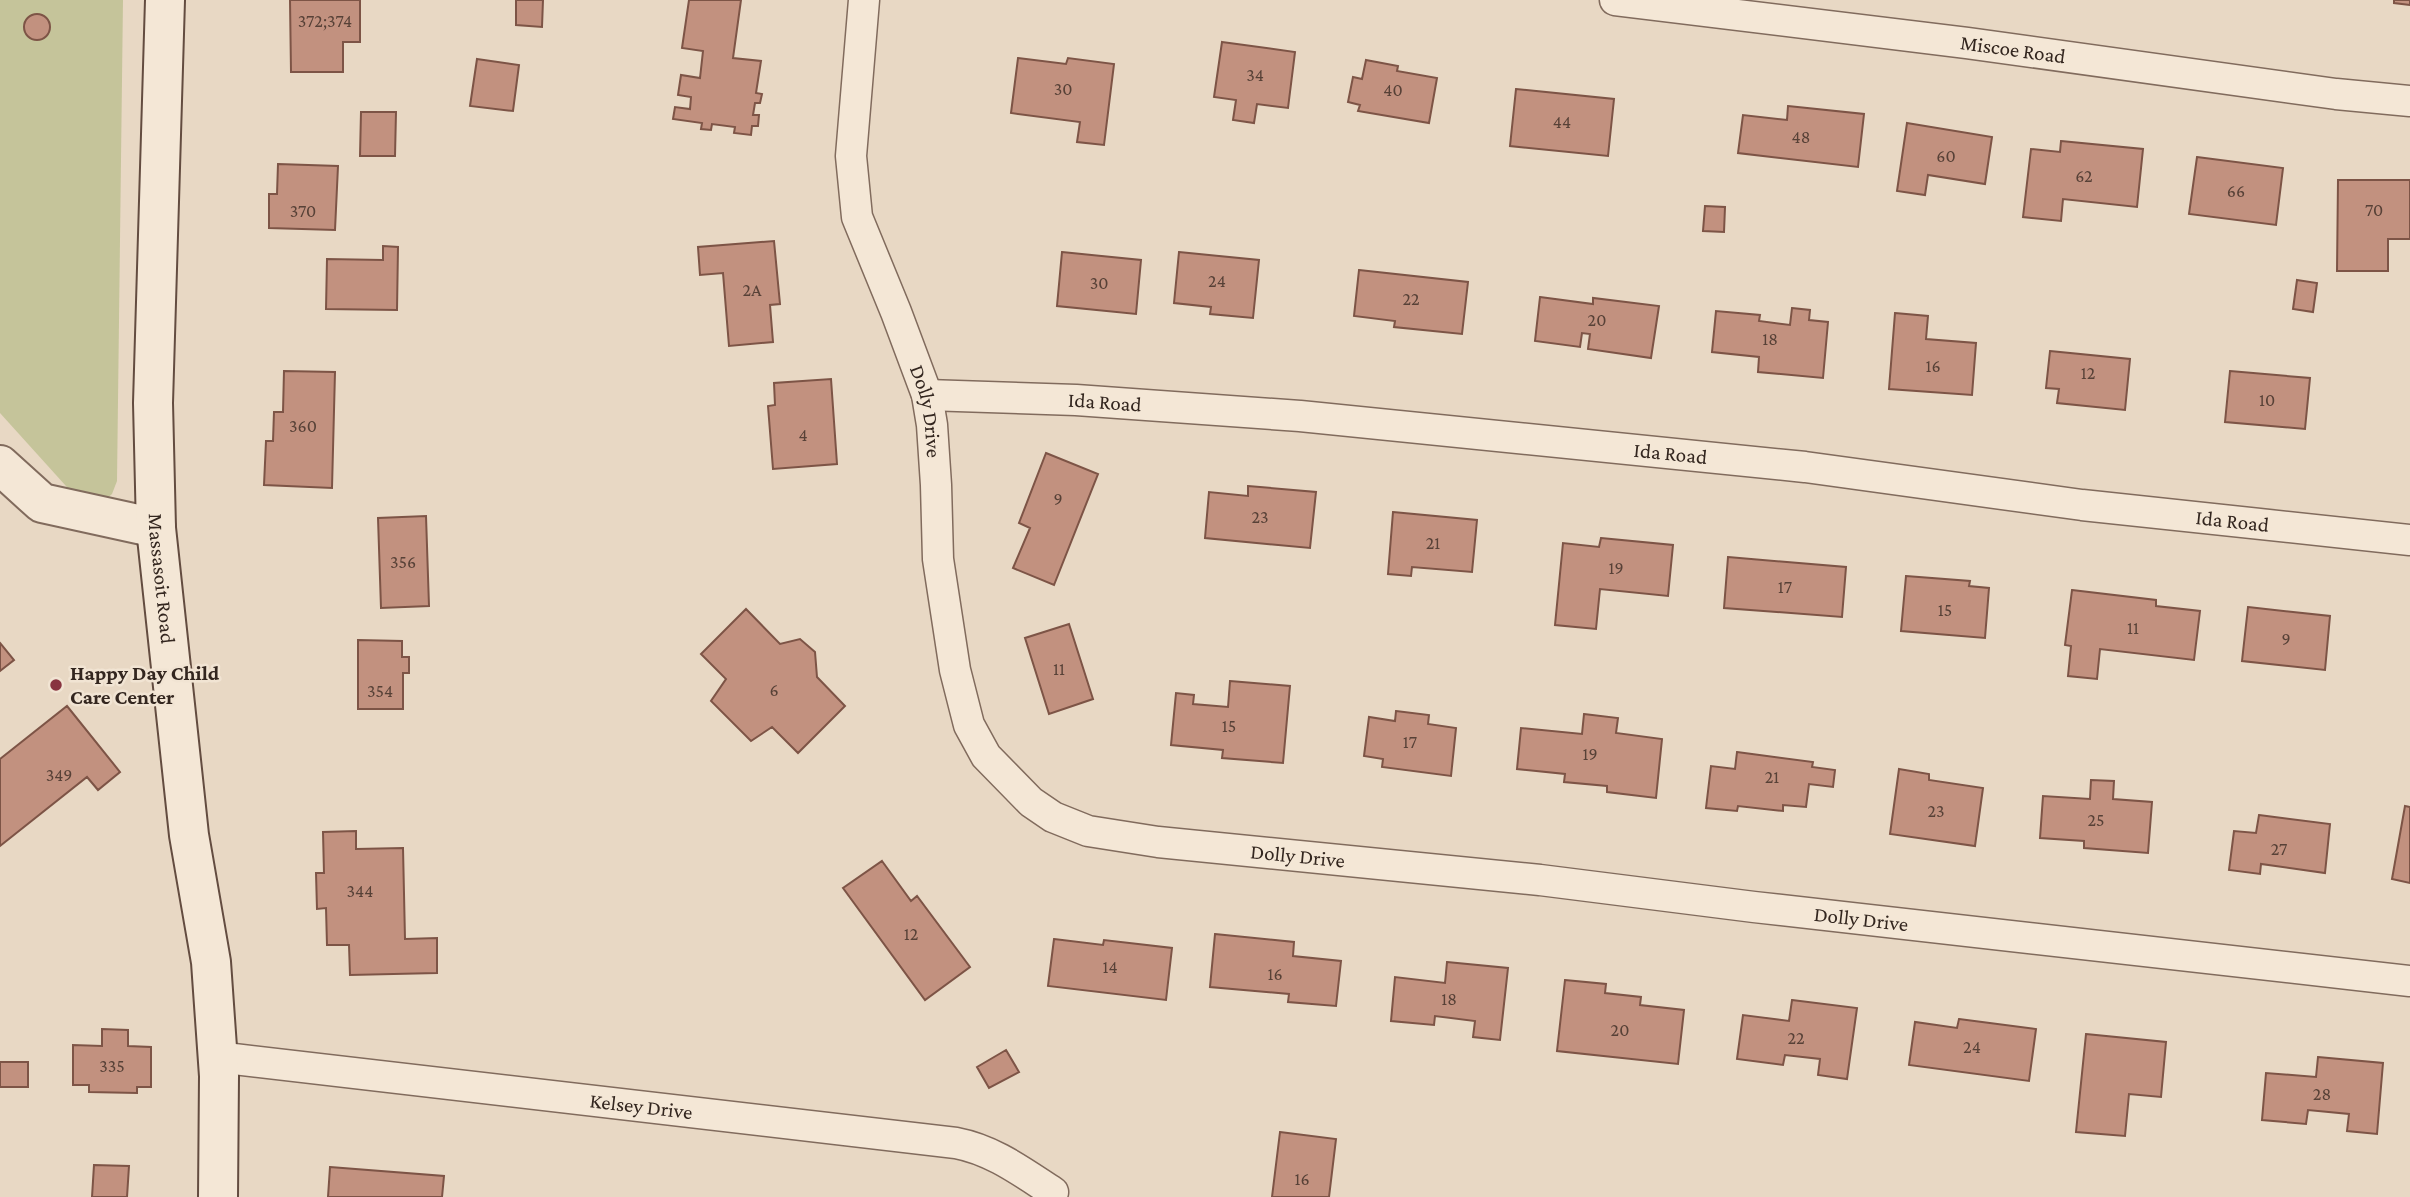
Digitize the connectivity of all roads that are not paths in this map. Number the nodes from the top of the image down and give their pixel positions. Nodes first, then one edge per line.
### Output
1 (166, 0) edge
2 (864, 0) edge
3 (1615, 0) edge
4 (2410, 101) edge
5 (927, 395) junction
6 (0, 466) edge
7 (156, 528) junction
8 (2410, 540) edge
9 (2410, 981) edge
10 (217, 1057) junction
11 (1053, 1192) dead end
12 (218, 1197) edge

1 - 7 main road, Massasoit Road
2 - 5 street, Dolly Drive
3 - 4 street, Miscoe Road
5 - 8 street, Ida Road
5 - 9 street, Dolly Drive
6 - 7 main road
7 - 10 main road, Massasoit Road
10 - 11 street, Kelsey Drive
10 - 12 main road, Massasoit Road

